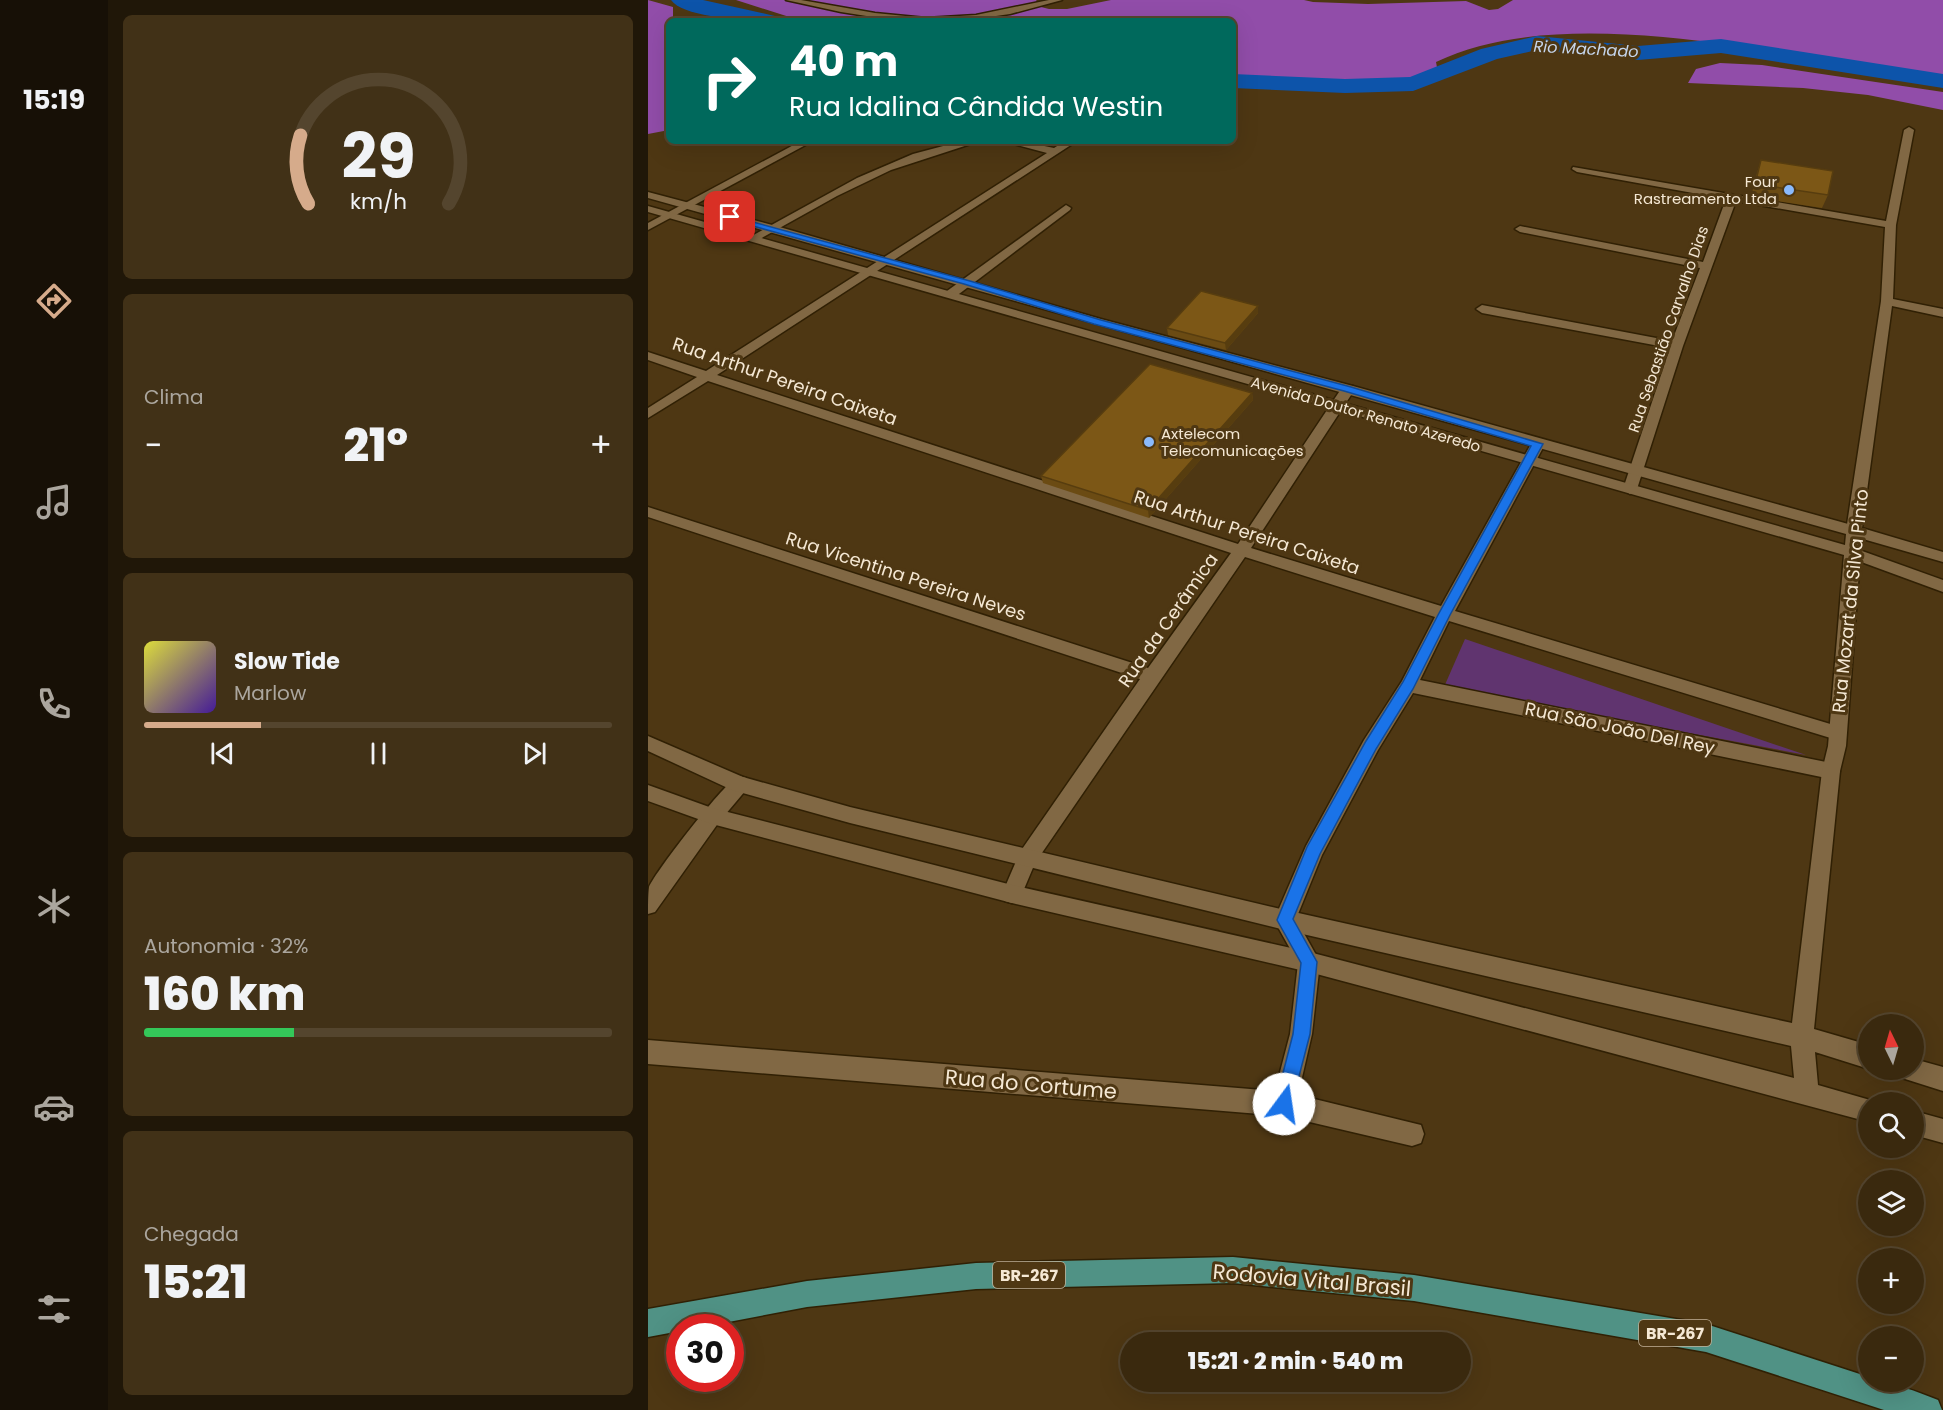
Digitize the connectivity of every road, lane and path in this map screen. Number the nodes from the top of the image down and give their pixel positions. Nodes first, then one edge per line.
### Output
1 (790, 0) edge
2 (1058, 0) edge
3 (909, 18) edge
4 (953, 18) edge
5 (1909, 130) dead end
6 (803, 144) edge
7 (962, 144) edge
8 (1021, 144) edge
9 (1066, 144) edge
10 (1053, 151) junction
11 (1577, 169) dead end
12 (648, 195) edge
13 (1732, 198) junction
14 (688, 207) junction
15 (1066, 208) dead end
16 (648, 209) edge
17 (671, 215) junction
18 (1891, 225) junction
19 (648, 227) edge
20 (772, 228) junction
21 (1520, 230) dead end
22 (754, 238) junction
23 (831, 245) junction
24 (813, 255) junction
25 (887, 260) junction
26 (1707, 266) junction
27 (868, 271) junction
28 (939, 275) junction
29 (967, 282) junction
30 (924, 286) junction
31 (951, 294) junction
32 (1006, 295) junction
33 (1887, 301) junction
34 (991, 306) junction
35 (1049, 307) junction
36 (1482, 309) dead end
37 (1943, 313) edge
38 (1034, 319) junction
39 (1097, 322) junction
40 (1085, 333) junction
41 (1159, 339) junction
42 (1677, 346) junction
43 (1147, 350) junction
44 (648, 356) edge
45 (1258, 365) junction
46 (708, 376) junction
47 (1246, 380) junction
48 (1348, 389) junction
49 (1336, 403) junction
50 (1410, 408) junction
51 (648, 414) edge
52 (1403, 422) junction
53 (1472, 424) junction
54 (1463, 441) junction
55 (1533, 453) junction
56 (1636, 472) junction
57 (1630, 489) junction
58 (648, 512) edge
59 (1854, 531) junction
60 (1241, 550) junction
61 (1851, 552) junction
62 (1943, 557) edge
63 (1943, 585) edge
64 (1444, 615) junction
65 (1152, 675) junction
66 (1409, 685) junction
67 (1837, 734) junction
68 (648, 743) edge
69 (1832, 771) junction
70 (739, 784) junction
71 (648, 793) edge
72 (712, 816) junction
73 (1027, 858) junction
74 (1012, 894) junction
75 (648, 904) edge
76 (1285, 920) junction
77 (1309, 962) junction
78 (1802, 1037) junction
79 (648, 1052) edge
80 (1858, 1054) edge
81 (1924, 1074) edge
82 (1943, 1079) edge
83 (1807, 1093) junction
84 (1284, 1104) junction
85 (1858, 1107) edge
86 (1924, 1126) edge
87 (1943, 1131) edge
88 (1412, 1134) dead end
89 (648, 1323) edge
90 (1928, 1410) edge

1 - 3 street
2 - 4 street
5 - 18 street, Rua Mozart da Silva Pinto
6 - 14 street
7 - 20 street
8 - 10 street
9 - 10 street
10 - 25 street
11 - 13 street
12 - 14 street, Avenida Doutor Renato Azeredo
13 - 18 street
13 - 26 street, Rua Sebastião Carvalho Dias
14 - 17 street
14 - 20 street, Avenida Doutor Renato Azeredo
15 - 29 street
16 - 17 street, Avenida Doutor Renato Azeredo
17 - 19 street
17 - 22 street, Avenida Doutor Renato Azeredo
18 - 33 street, Rua Mozart da Silva Pinto
20 - 22 street
20 - 23 street, Avenida Doutor Renato Azeredo
21 - 26 street
22 - 24 street, Avenida Doutor Renato Azeredo
23 - 24 street
23 - 25 street, Avenida Doutor Renato Azeredo
24 - 27 street, Avenida Doutor Renato Azeredo
25 - 27 street
25 - 28 street, Avenida Doutor Renato Azeredo
26 - 42 street, Rua Sebastião Carvalho Dias
27 - 30 street, Avenida Doutor Renato Azeredo
27 - 46 street
28 - 29 street, Avenida Doutor Renato Azeredo
28 - 30 street
29 - 31 street
29 - 32 street, Avenida Doutor Renato Azeredo
30 - 31 street, Avenida Doutor Renato Azeredo
31 - 34 street, Avenida Doutor Renato Azeredo
32 - 34 street
32 - 35 street, Avenida Doutor Renato Azeredo
33 - 37 street
33 - 59 street, Rua Mozart da Silva Pinto
34 - 38 street, Avenida Doutor Renato Azeredo
35 - 38 street
35 - 39 street, Avenida Doutor Renato Azeredo
36 - 42 street
38 - 40 street, Avenida Doutor Renato Azeredo
39 - 40 street
39 - 41 street, Avenida Doutor Renato Azeredo
40 - 43 street, Avenida Doutor Renato Azeredo
41 - 43 street
41 - 45 street, Avenida Doutor Renato Azeredo
42 - 56 street, Rua Sebastião Carvalho Dias
43 - 47 street, Avenida Doutor Renato Azeredo
44 - 46 street, Rua Arthur Pereira Caixeta
45 - 47 street
45 - 48 street, Avenida Doutor Renato Azeredo
46 - 51 street
46 - 60 street, Rua Arthur Pereira Caixeta
47 - 49 street, Avenida Doutor Renato Azeredo
48 - 49 street, Rua da Cerâmica
48 - 50 street, Avenida Doutor Renato Azeredo
49 - 52 street, Avenida Doutor Renato Azeredo
49 - 60 street, Rua da Cerâmica
50 - 52 street
50 - 53 street, Avenida Doutor Renato Azeredo
52 - 54 street, Avenida Doutor Renato Azeredo
53 - 54 street
53 - 55 street, Avenida Doutor Renato Azeredo
54 - 55 street, Avenida Doutor Renato Azeredo
55 - 56 street, Avenida Doutor Renato Azeredo
55 - 57 street, Avenida Doutor Renato Azeredo
55 - 64 street
56 - 57 street, Rua Sebastião Carvalho Dias
56 - 59 street, Avenida Doutor Renato Azeredo
57 - 61 street, Avenida Doutor Renato Azeredo
58 - 65 street, Rua Vicentina Pereira Neves
59 - 61 street, Rua Mozart da Silva Pinto
59 - 62 street, Avenida Doutor Renato Azeredo
60 - 64 street, Rua Arthur Pereira Caixeta
60 - 65 street, Rua da Cerâmica
61 - 63 street, Avenida Doutor Renato Azeredo
61 - 67 street, Rua Mozart da Silva Pinto
64 - 66 street
64 - 67 street, Rua Arthur Pereira Caixeta
65 - 73 street, Rua da Cerâmica
66 - 69 street, Rua São João Del Rey
66 - 76 street
67 - 69 street, Rua Mozart da Silva Pinto
68 - 70 street
69 - 78 street, Rua Mozart da Silva Pinto
70 - 72 street
70 - 73 street
71 - 72 street
72 - 74 street
72 - 75 street
73 - 74 street, Rua da Cerâmica
73 - 76 street
74 - 77 street
76 - 77 street
76 - 78 street
77 - 83 street
77 - 84 street
78 - 80 street
78 - 83 street, Rua Mozart da Silva Pinto
79 - 84 street, Rua do Cortume
81 - 82 street
83 - 85 street
84 - 88 street, Rua do Cortume
86 - 87 street
89 - 90 main road, Rodovia Vital Brasil / BR-267

